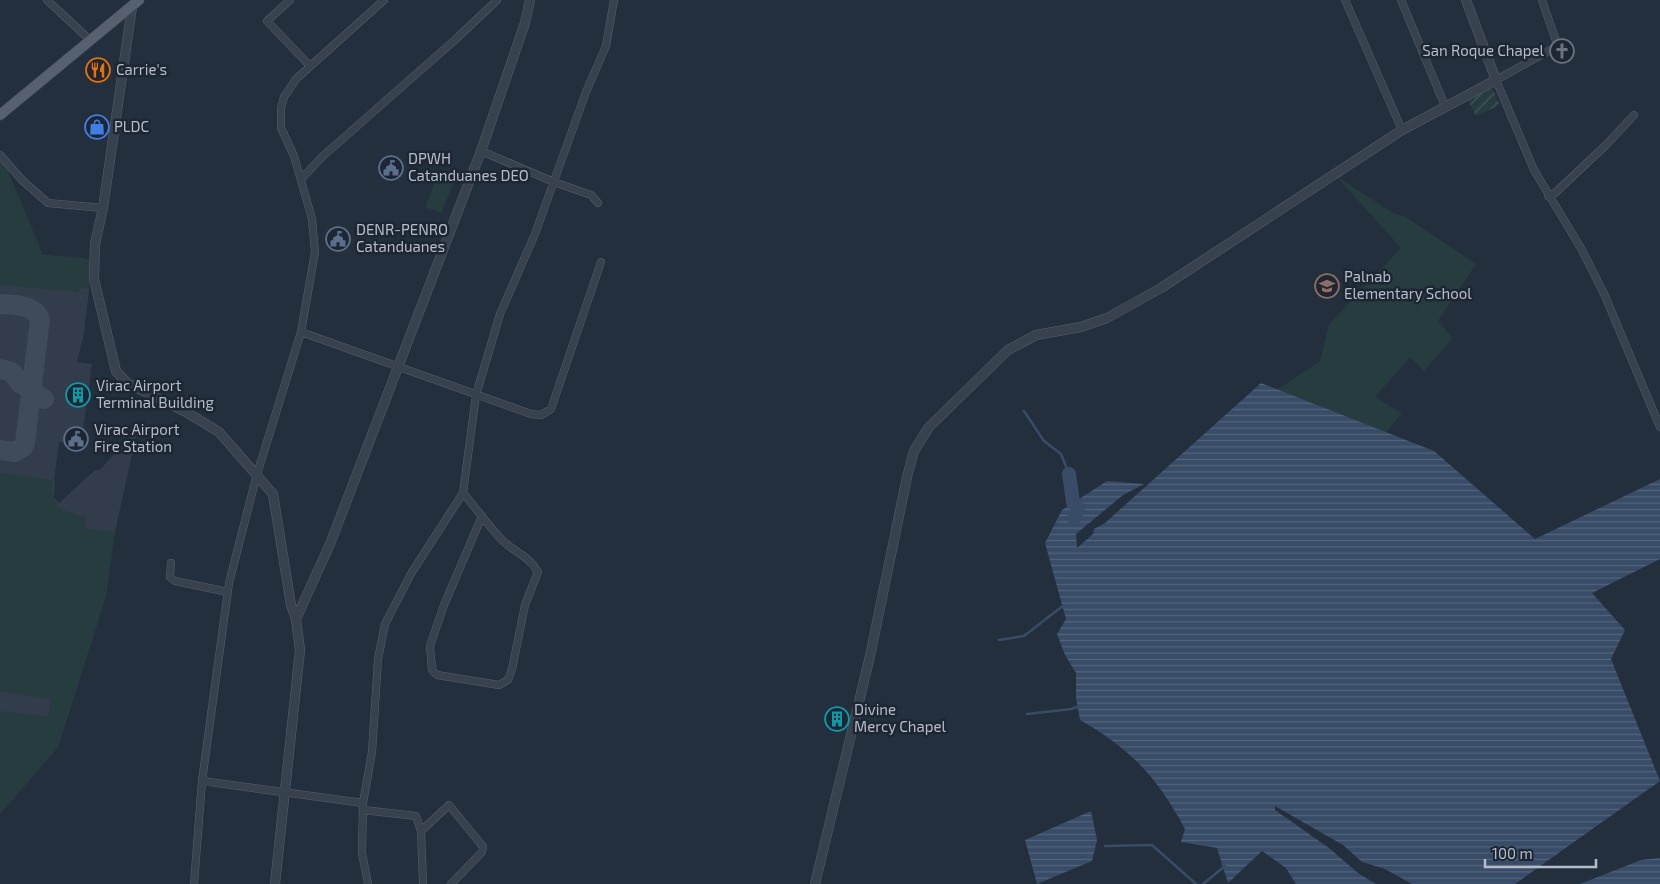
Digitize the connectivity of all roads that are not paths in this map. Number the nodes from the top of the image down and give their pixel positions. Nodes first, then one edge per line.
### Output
1 (47, 0) edge
2 (290, 0) edge
3 (384, 0) edge
4 (497, 0) edge
5 (530, 0) edge
6 (614, 0) edge
7 (1345, 0) edge
8 (1401, 0) edge
9 (1466, 0) edge
10 (1542, 0) edge
11 (135, 3) edge
12 (90, 40) junction
13 (310, 66) junction
14 (1496, 80) junction
15 (1445, 106) junction
16 (0, 115) edge
17 (1634, 115) dead end
18 (1402, 130) junction
19 (481, 152) junction
20 (0, 155) edge
21 (301, 179) junction
22 (554, 182) junction
23 (1548, 196) junction
24 (598, 203) dead end
25 (103, 208) junction
26 (601, 262) dead end
27 (301, 332) junction
28 (399, 368) junction
29 (476, 395) junction
30 (1660, 427) edge
31 (257, 474) junction
32 (463, 493) junction
33 (482, 516) junction
34 (171, 562) dead end
35 (228, 592) junction
36 (296, 619) junction
37 (202, 781) junction
38 (284, 793) junction
39 (363, 807) junction
40 (421, 831) junction
41 (194, 884) edge
42 (274, 884) edge
43 (368, 884) edge
44 (423, 884) edge
45 (451, 884) edge
46 (815, 884) edge

1 - 12 street
2 - 13 street
3 - 13 street
4 - 21 street
5 - 19 street
6 - 22 street
7 - 18 street
8 - 15 street
9 - 14 street
10 - 14 street
11 - 12 main road
11 - 25 street
12 - 16 main road
13 - 21 street
14 - 15 street
14 - 23 street
15 - 18 street
17 - 23 street
18 - 46 street
19 - 22 street
19 - 28 street
20 - 25 street
21 - 27 street
22 - 24 street
22 - 29 street
23 - 30 street
25 - 31 street
26 - 29 street
27 - 28 street
27 - 31 street
28 - 29 street
28 - 36 street
29 - 32 street
31 - 35 street
31 - 36 street
32 - 33 street
32 - 39 street
33 - 33 street
34 - 35 street
35 - 37 street
36 - 38 street
37 - 38 street
37 - 41 street
38 - 39 street
38 - 42 street
39 - 40 street
39 - 43 street
40 - 44 street
40 - 45 street

